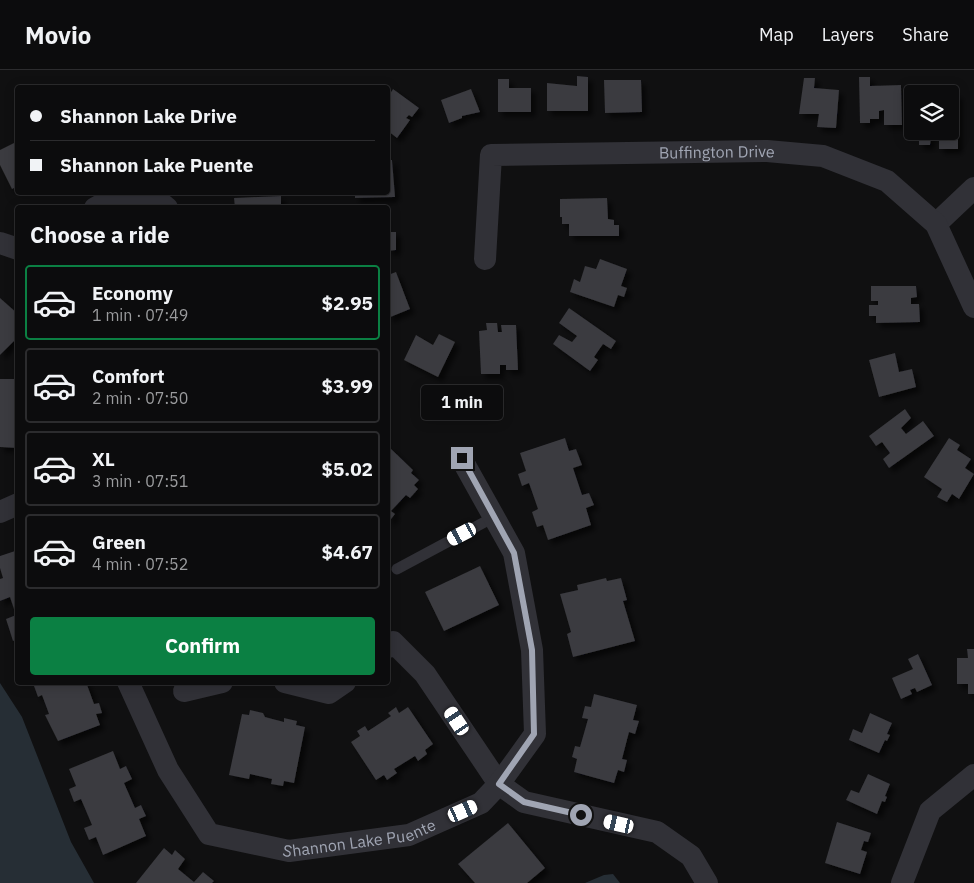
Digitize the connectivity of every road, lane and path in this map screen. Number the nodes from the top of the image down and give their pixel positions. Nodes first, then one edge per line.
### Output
1 (974, 188) edge
2 (100, 205) edge
3 (163, 205) edge
4 (936, 224) junction
5 (0, 243) edge
6 (15, 248) edge
7 (484, 259) dead end
8 (974, 306) edge
9 (462, 458) dead end
10 (15, 505) edge
11 (0, 512) edge
12 (494, 517) junction
13 (397, 569) dead end
14 (390, 643) edge
15 (129, 685) edge
16 (209, 685) edge
17 (298, 685) edge
18 (341, 685) edge
19 (184, 691) dead end
20 (974, 775) edge
21 (499, 784) junction
22 (707, 883) edge
23 (902, 883) edge

1 - 4 street
2 - 3 street
4 - 7 street, Buffington Drive
4 - 8 street, Buffington Drive
5 - 6 street
9 - 12 street, Shannon Lake Puente
10 - 11 street
12 - 13 lane
12 - 21 street, Shannon Lake Puente
14 - 21 street
15 - 21 street, Shannon Lake Puente
16 - 19 street
17 - 18 street
20 - 23 street
21 - 22 street

